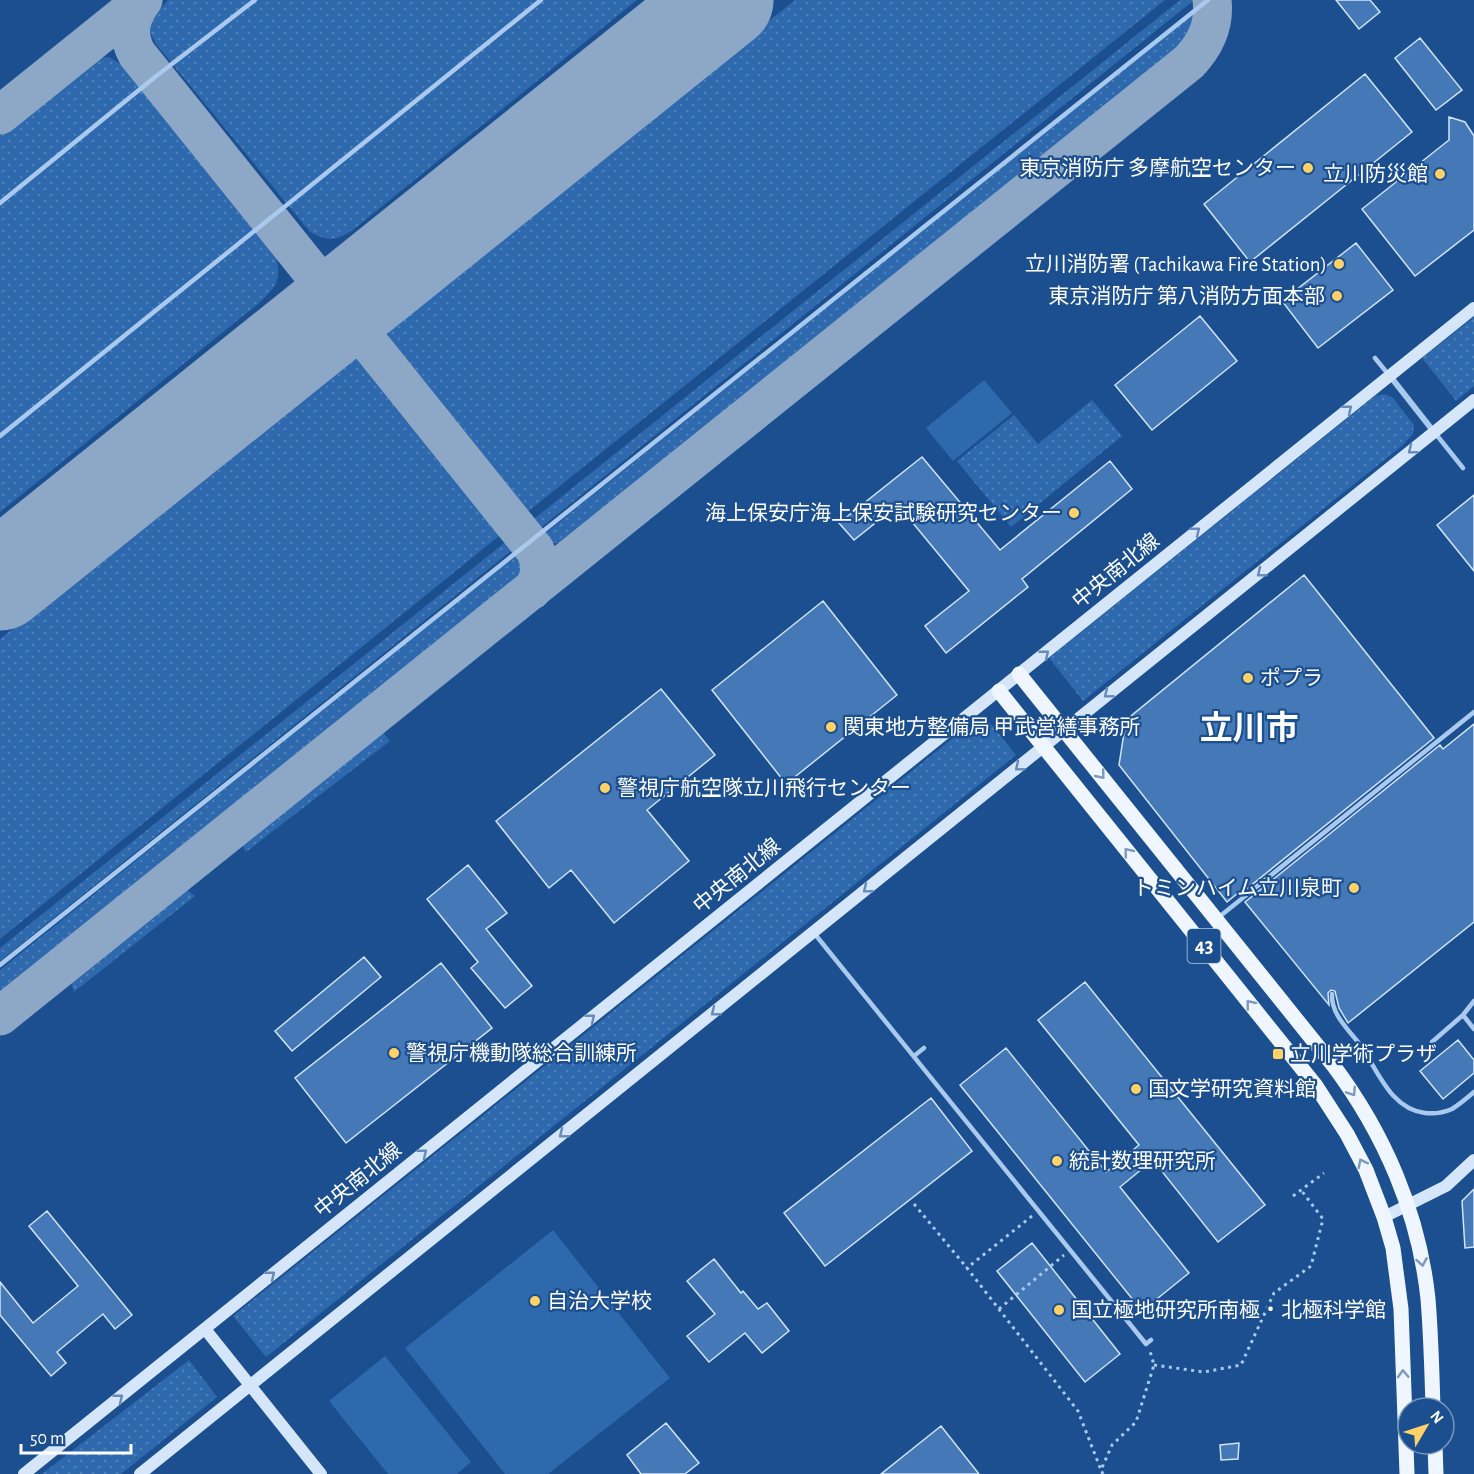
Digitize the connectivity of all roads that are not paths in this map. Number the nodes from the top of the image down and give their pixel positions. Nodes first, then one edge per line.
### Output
1 (255, 0) edge
2 (541, 0) edge
3 (1208, 0) edge
4 (0, 203) edge
5 (1474, 308) edge
6 (1375, 358) dead end
7 (1389, 376) junction
8 (1474, 400) edge
9 (1434, 432) junction
10 (0, 436) edge
11 (1463, 468) dead end
12 (1019, 674) junction
13 (999, 691) junction
14 (1474, 712) edge
15 (1064, 729) junction
16 (1044, 746) junction
17 (1216, 919) junction
18 (814, 933) junction
19 (0, 965) edge
20 (1332, 994) dead end
21 (1474, 1001) edge
22 (1463, 1015) junction
23 (1474, 1029) edge
24 (1432, 1042) dead end
25 (924, 1048) dead end
26 (914, 1056) junction
27 (1474, 1092) edge
28 (1474, 1160) edge
29 (1408, 1205) junction
30 (1384, 1217) junction
31 (205, 1329) junction
32 (1149, 1342) road end
33 (250, 1386) junction
34 (1432, 1396) edge
35 (1435, 1456) edge
36 (24, 1474) edge
37 (141, 1474) edge
38 (321, 1474) edge
39 (1407, 1474) edge
40 (1436, 1474) edge

1 - 4 lane
2 - 10 lane
3 - 19 lane
5 - 7 main road, 中央南北線
6 - 7 lane
7 - 9 street
12 -> 7 main road, 中央南北線
8 - 9 main road
9 - 11 lane
9 -> 15 main road
12 - 13 main road, 中央南北線
12 - 15 main road, 43
13 - 16 main road, 43
31 -> 13 main road, 中央南北線
14 - 17 lane
15 - 16 main road
15 -> 17 main road, 43
16 -> 18 main road
30 -> 16 main road, 43
17 -> 29 main road, 43
18 - 26 lane
18 -> 33 main road
20 - 27 lane
21 - 22 lane
22 - 23 lane
22 - 24 lane
25 - 26 lane
26 - 32 lane
28 - 29 main road
29 - 30 main road
29 -> 34 main road, 43
39 -> 30 main road, 43
31 - 33 main road
36 -> 31 main road, 中央南北線
33 - 37 main road
33 - 38 main road
35 - 40 main road

